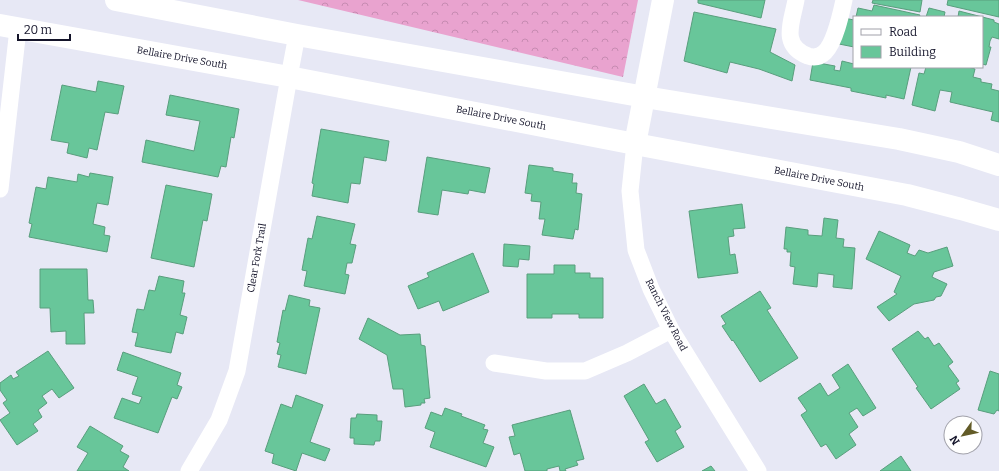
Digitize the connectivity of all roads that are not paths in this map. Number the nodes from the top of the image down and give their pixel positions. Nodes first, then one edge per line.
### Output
1 (116, 0) edge
2 (663, 0) edge
3 (796, 0) edge
4 (844, 0) edge
5 (9, 27) edge
6 (297, 35) junction
7 (289, 77) junction
8 (645, 97) junction
9 (635, 144) junction
10 (999, 165) edge
11 (0, 189) edge
12 (999, 220) edge
13 (672, 330) junction
14 (494, 363) dead end
15 (189, 471) edge
16 (758, 471) edge

1 - 6 main road
2 - 8 main road, Ranch View Road
3 - 4 street
5 - 7 main road, Bellaire Drive South
5 - 11 street
6 - 7 street, Clear Fork Trail
6 - 8 main road
7 - 9 main road, Bellaire Drive South
7 - 15 street, Clear Fork Trail
8 - 9 main road, Ranch View Road
8 - 10 main road
9 - 12 main road, Bellaire Drive South
9 - 13 street, Ranch View Road
13 - 14 street
13 - 16 street, Ranch View Road

